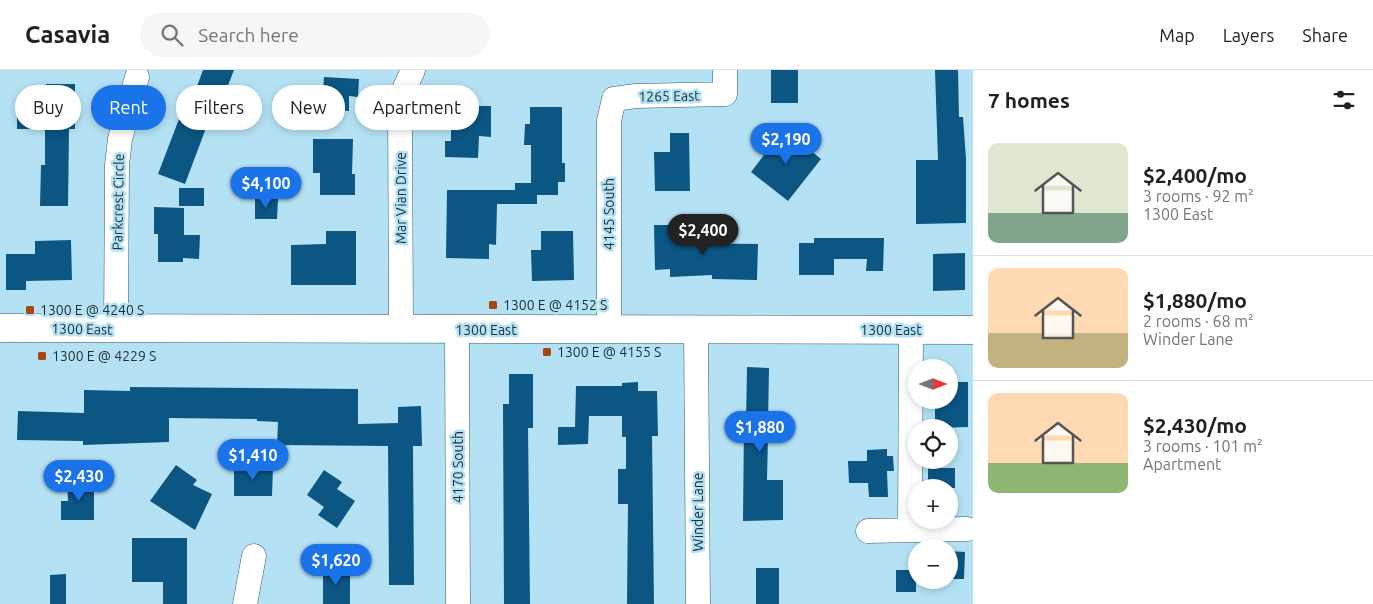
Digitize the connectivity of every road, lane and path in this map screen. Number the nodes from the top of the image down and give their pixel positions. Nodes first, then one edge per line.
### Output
1 (413, 70) edge
2 (725, 70) edge
3 (137, 78) dead end
4 (614, 99) joint
5 (0, 328) edge
6 (116, 329) junction
7 (401, 329) junction
8 (457, 330) junction
9 (609, 330) junction
10 (696, 330) junction
11 (911, 330) junction
12 (973, 330) edge
13 (967, 529) dead end
14 (910, 530) junction
15 (868, 531) dead end
16 (254, 556) dead end
17 (245, 604) edge
18 (458, 604) edge
19 (698, 604) edge

1 - 7 street, Mar Vian Drive
2 - 4 street, 1265 East
3 - 6 street, Parkcrest Circle
4 - 9 street, 4145 South
5 - 6 main road, 1300 East
6 - 7 main road, 1300 East
7 - 8 main road, 1300 East
8 - 9 main road, 1300 East
8 - 18 street, 4170 South
9 - 10 main road, 1300 East
10 - 11 main road, 1300 East
10 - 19 street, Winder Lane
11 - 12 main road, 1300 East
11 - 14 street
13 - 14 street
14 - 15 street
16 - 17 street

